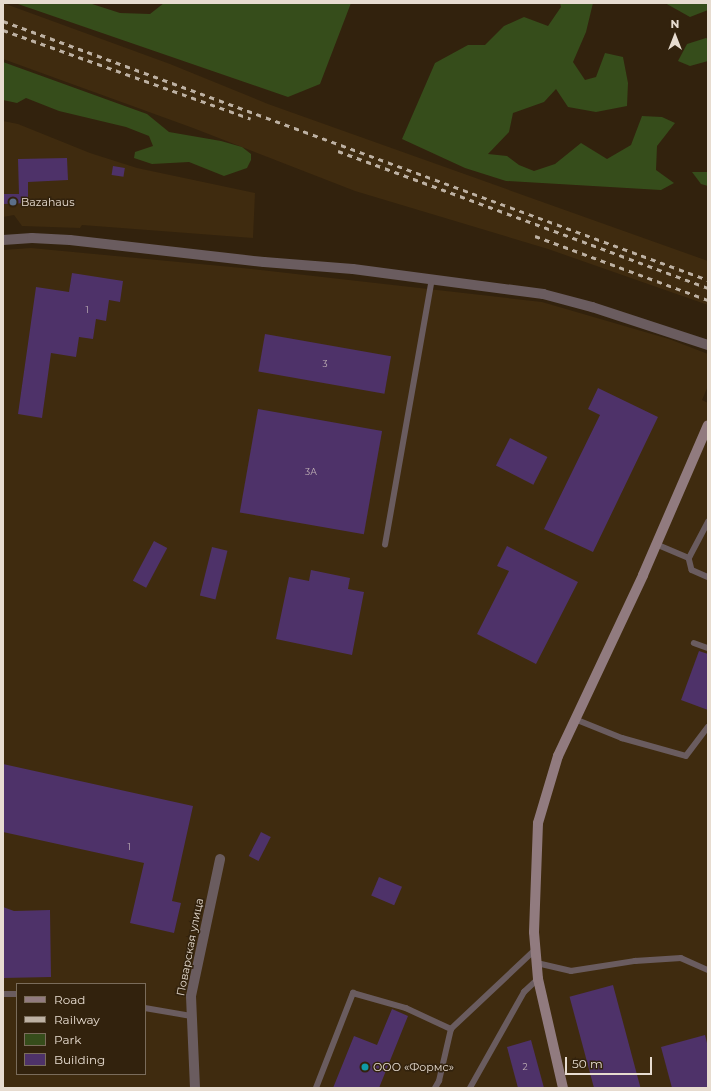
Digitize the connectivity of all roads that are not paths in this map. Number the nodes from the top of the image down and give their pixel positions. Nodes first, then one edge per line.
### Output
1 (3, 240) edge
2 (432, 278) junction
3 (708, 345) edge
4 (708, 425) edge
5 (708, 522) edge
6 (656, 544) junction
7 (385, 545) dead end
8 (688, 558) junction
9 (708, 576) edge
10 (694, 643) dead end
11 (708, 648) edge
12 (575, 719) junction
13 (708, 727) edge
14 (220, 859) dead end
15 (536, 949) junction
16 (537, 963) junction
17 (708, 970) edge
18 (538, 979) junction
19 (3, 994) edge
20 (16, 994) edge
21 (146, 1008) edge
22 (192, 1016) junction
23 (451, 1029) junction
24 (195, 1088) edge
25 (316, 1088) edge
26 (435, 1088) edge
27 (470, 1088) edge
28 (563, 1088) edge

1 - 2 street
2 - 3 street
2 - 7 lane
4 - 6 street
5 - 8 lane
6 - 8 lane
6 - 12 street
8 - 9 lane
10 - 11 lane
12 - 13 lane
12 - 15 street
14 - 22 street, Поварская улица
15 - 16 street
15 - 23 lane
16 - 17 lane
16 - 18 street
18 - 27 lane
18 - 28 street
19 - 20 lane
21 - 22 lane
22 - 24 street, Поварская улица
23 - 25 lane
23 - 26 lane

